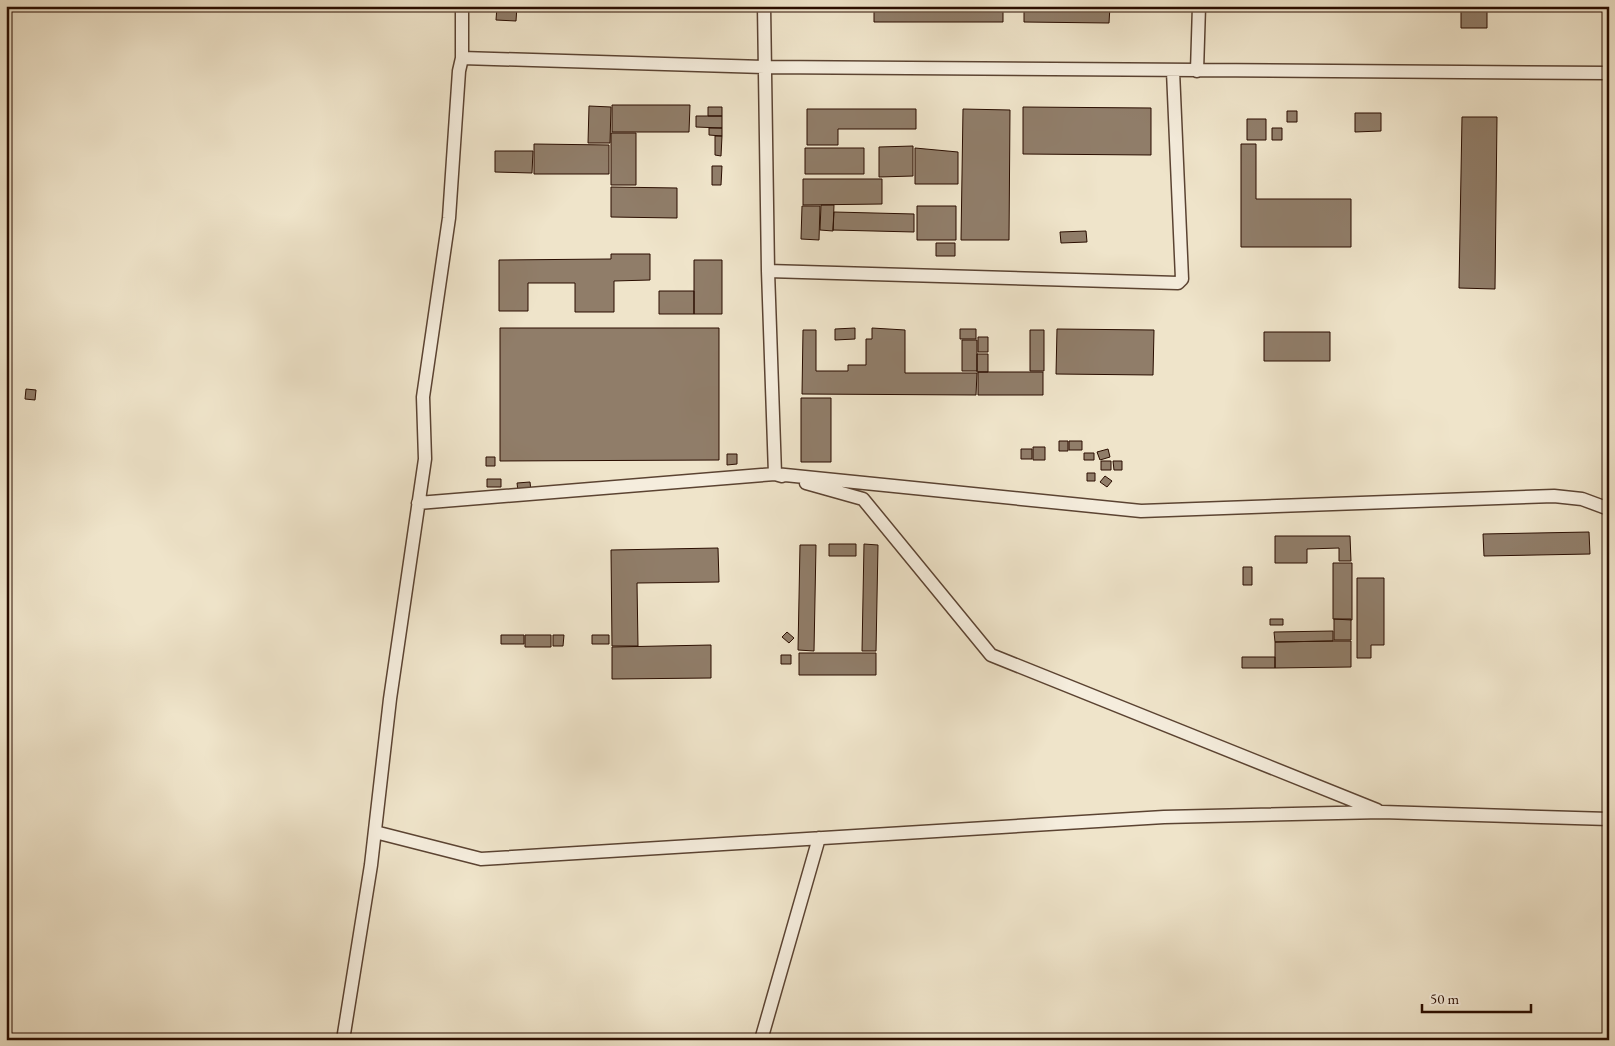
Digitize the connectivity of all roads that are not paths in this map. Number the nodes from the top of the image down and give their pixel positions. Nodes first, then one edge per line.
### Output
1 (462, 6) edge
2 (764, 6) edge
3 (1199, 6) edge
4 (462, 58) junction
5 (764, 67) junction
6 (1173, 70) junction
7 (1197, 70) junction
8 (1609, 73) edge
9 (768, 271) junction
10 (775, 474) junction
11 (418, 503) junction
12 (1609, 509) edge
13 (1382, 812) junction
14 (1609, 819) edge
15 (375, 832) junction
16 (819, 838) junction
17 (342, 1040) edge
18 (761, 1040) edge

1 - 4 street
2 - 5 street
3 - 7 street
4 - 5 street
4 - 11 street
5 - 6 street
5 - 9 street
6 - 7 street
6 - 9 street
7 - 8 street
9 - 10 street
10 - 11 street
10 - 12 street
10 - 13 street
11 - 15 street
13 - 14 street
13 - 16 street
15 - 16 street
15 - 17 street
16 - 18 street

